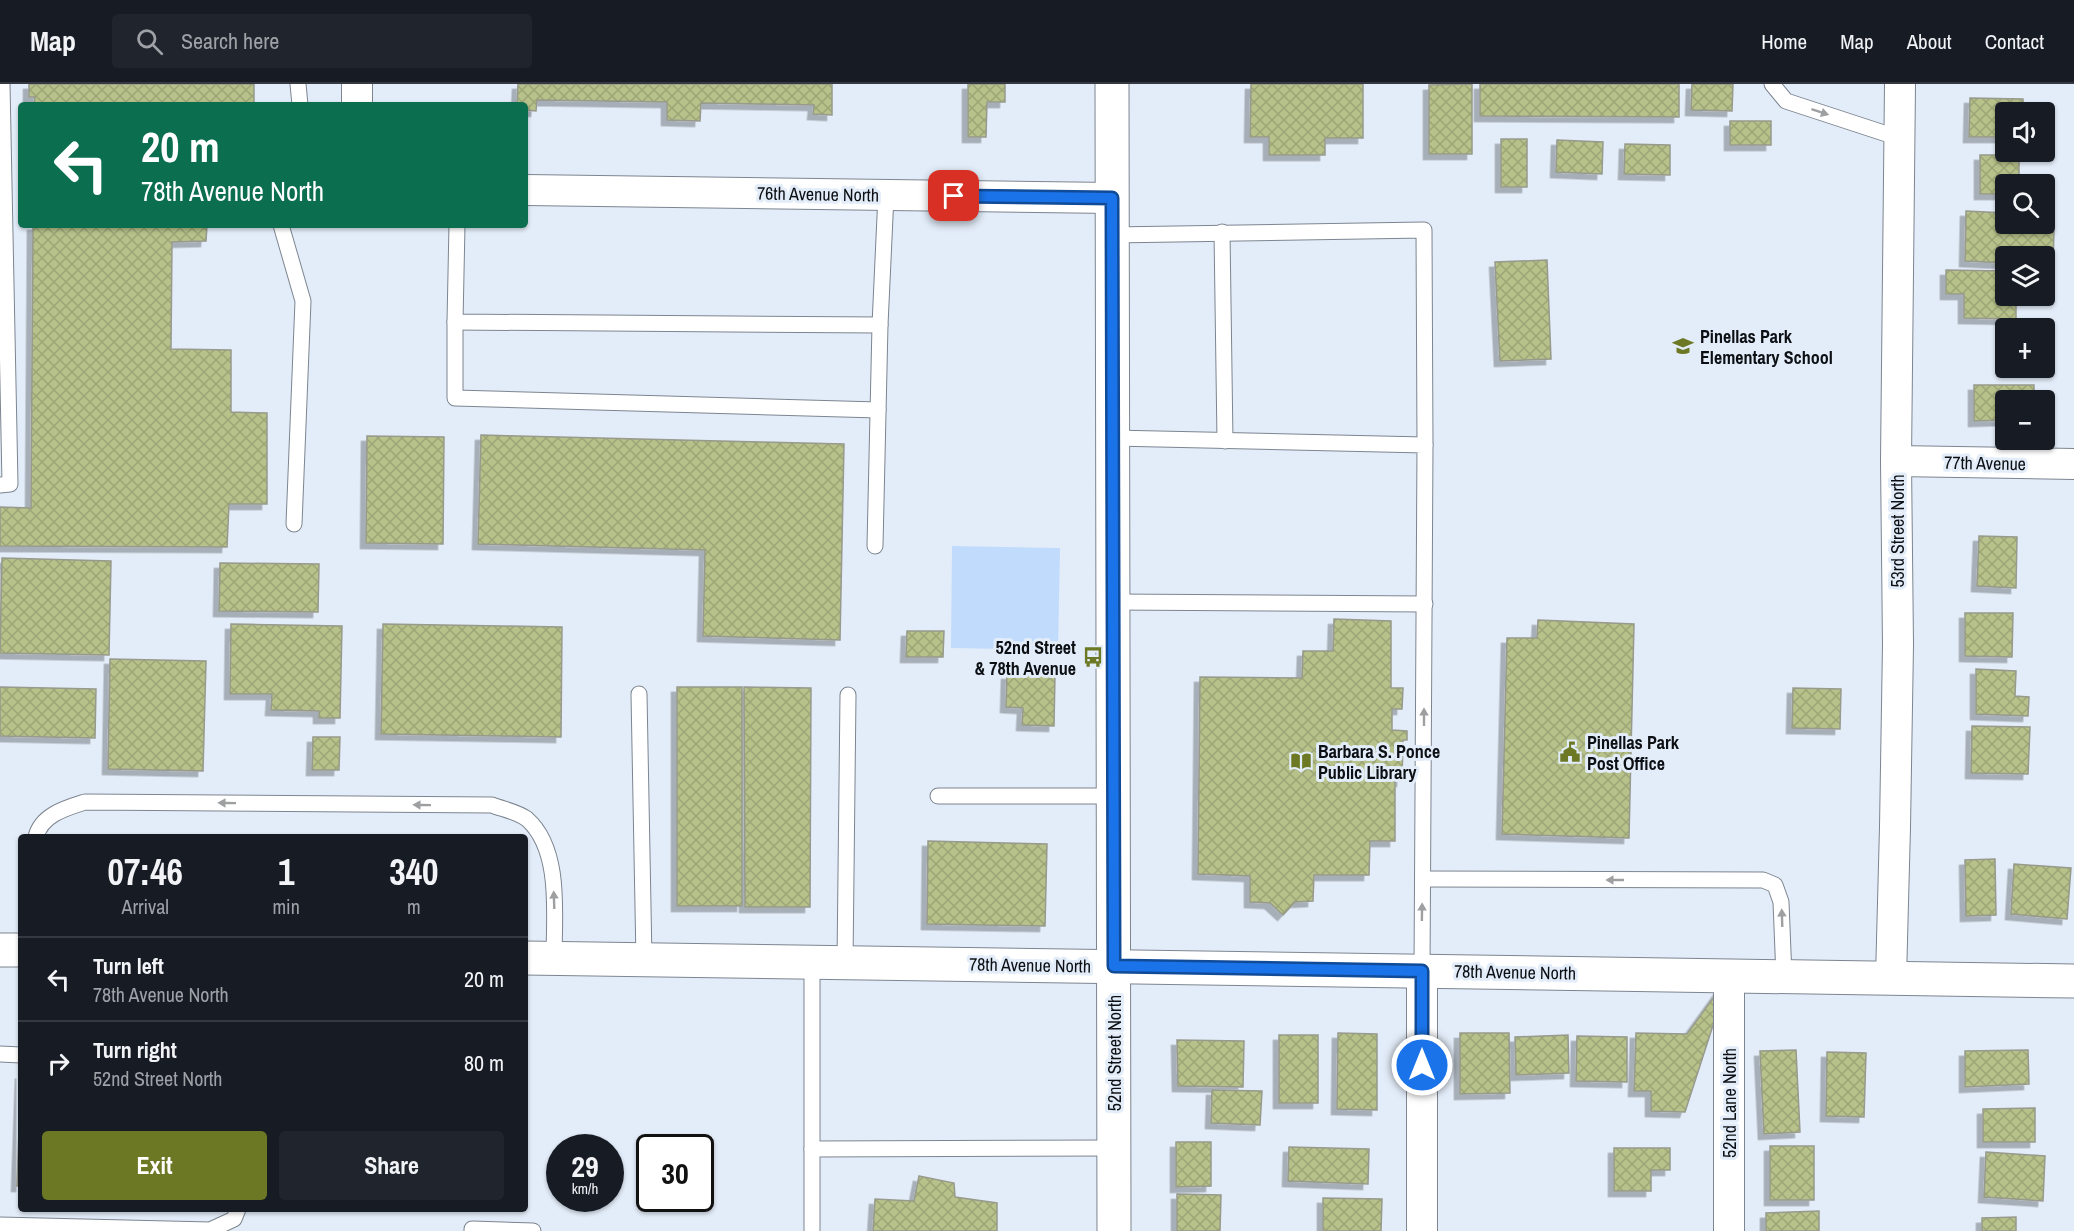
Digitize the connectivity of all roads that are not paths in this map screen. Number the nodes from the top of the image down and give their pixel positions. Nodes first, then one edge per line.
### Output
1 (2, 84) edge
2 (298, 84) edge
3 (357, 84) edge
4 (1112, 84) edge
5 (1772, 84) edge
6 (1900, 84) edge
7 (300, 102) edge
8 (357, 102) edge
9 (1899, 138) junction
10 (528, 190) edge
11 (886, 195) junction
12 (1112, 198) junction
13 (282, 228) edge
14 (457, 228) edge
15 (1222, 232) junction
16 (1112, 235) junction
17 (455, 322) junction
18 (880, 325) junction
19 (878, 410) junction
20 (1113, 438) junction
21 (1225, 441) junction
22 (1425, 445) junction
23 (1896, 461) junction
24 (2074, 464) edge
25 (0, 484) edge
26 (294, 524) dead end
27 (875, 546) dead end
28 (1113, 602) junction
29 (1425, 604) junction
30 (639, 694) dead end
31 (848, 694) dead end
32 (938, 795) dead end
33 (1114, 796) junction
34 (37, 834) edge
35 (1423, 879) junction
36 (0, 950) edge
37 (18, 950) edge
38 (540, 958) edge
39 (644, 960) junction
40 (812, 962) junction
41 (845, 962) junction
42 (1114, 966) junction
43 (1422, 971) junction
44 (1729, 976) junction
45 (1784, 976) junction
46 (1891, 978) junction
47 (2074, 981) edge
48 (0, 1054) edge
49 (18, 1055) edge
50 (1114, 1148) junction
51 (812, 1149) junction
52 (237, 1212) edge
53 (0, 1225) edge
54 (472, 1231) edge
55 (533, 1231) edge
56 (812, 1231) edge
57 (1114, 1231) edge
58 (1422, 1231) edge
59 (1729, 1231) edge

1 - 25 lane
2 - 7 lane
3 - 8 street
4 - 12 street, 52nd Street North
5 -> 9 lane
6 - 9 street, 53rd Street North
9 - 23 street, 53rd Street North
10 - 11 street, 76th Avenue North
11 - 12 street, 76th Avenue North
11 - 18 lane
12 - 16 street, 52nd Street North
13 - 26 lane
14 - 17 lane
15 - 16 lane
15 - 21 lane
15 - 22 lane
16 - 20 street, 52nd Street North
17 - 18 lane
17 - 19 lane
18 - 19 lane
19 - 27 lane
20 - 21 lane
20 - 28 street, 52nd Street North
21 - 22 lane
22 - 29 lane
23 - 24 street, 77th Avenue
23 - 46 street, 53rd Street North
28 - 29 lane
28 - 33 street, 52nd Street North
35 -> 29 lane
30 - 39 lane
31 - 41 lane
32 - 33 lane
33 - 42 street, 52nd Street North
38 -> 34 lane
43 -> 35 lane
45 -> 35 lane
36 - 37 street
38 - 39 street, 78th Avenue North
39 - 40 street, 78th Avenue North
40 - 41 street, 78th Avenue North
40 - 51 lane
41 - 42 street, 78th Avenue North
42 - 43 street, 78th Avenue North
42 - 50 street, 52nd Street North
43 - 44 street, 78th Avenue North
43 - 58 street
44 - 45 street, 78th Avenue North
44 - 59 street, 52nd Lane North
45 - 46 street, 78th Avenue North
46 - 47 street, 78th Avenue North
48 - 49 lane
50 - 51 lane
50 - 57 street, 52nd Street North
51 - 56 lane
52 - 53 lane
54 - 55 lane

